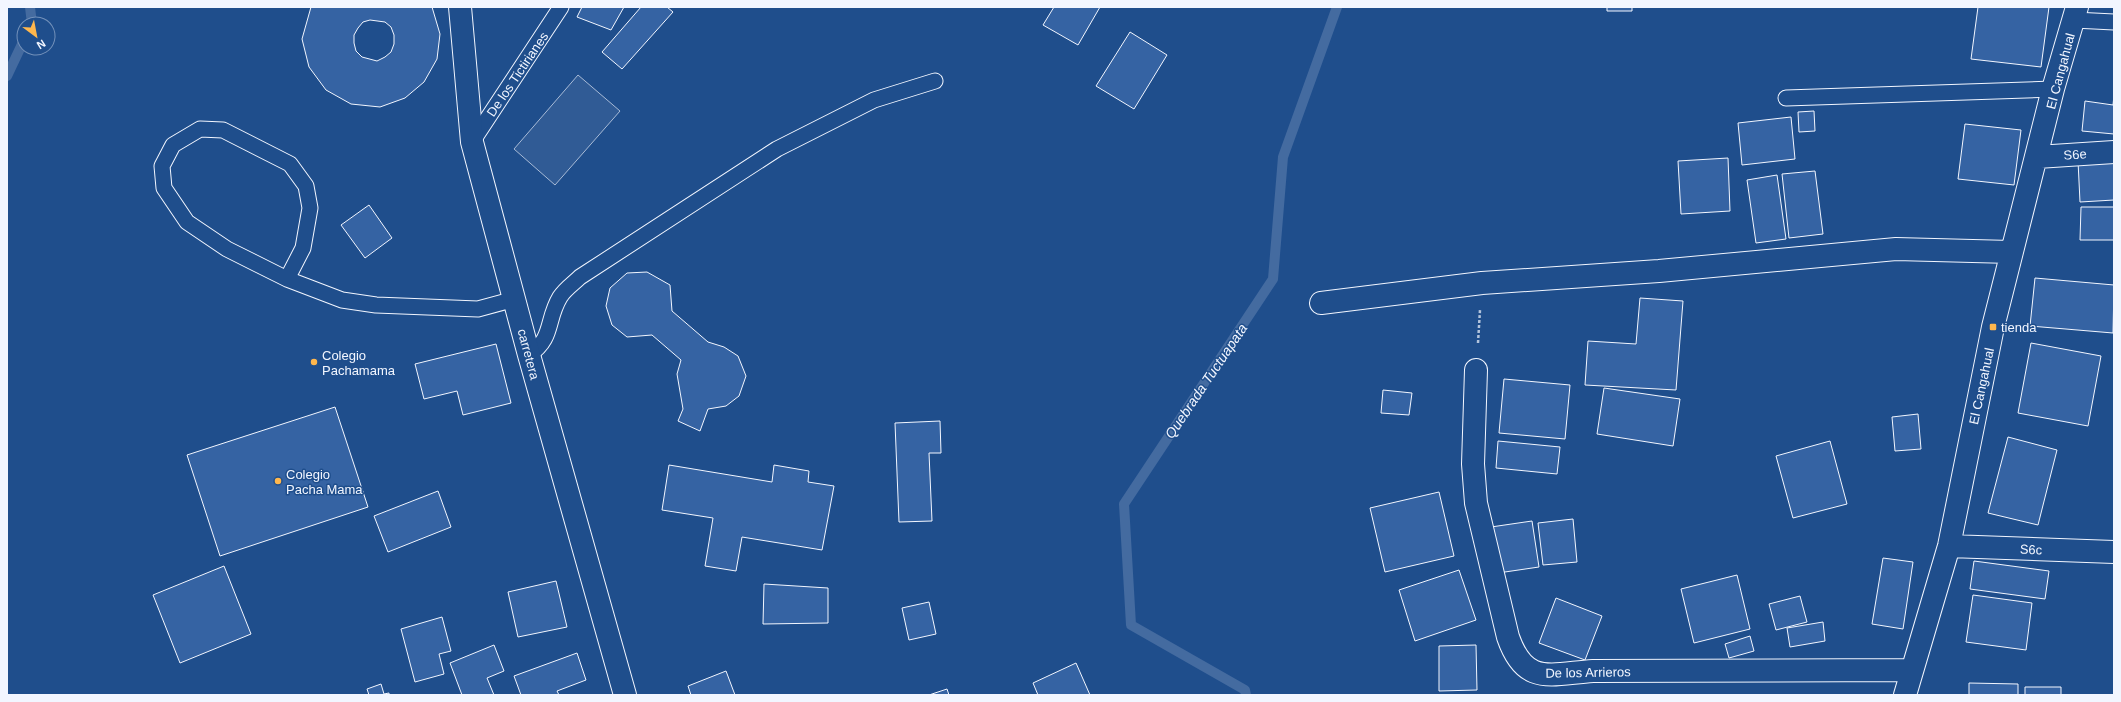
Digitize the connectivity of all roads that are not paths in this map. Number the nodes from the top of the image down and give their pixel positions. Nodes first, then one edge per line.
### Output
1 (460, 7) edge
2 (562, 7) edge
3 (2076, 13) edge
4 (2114, 22) edge
5 (935, 81) dead end
6 (2053, 89) junction
7 (1786, 98) dead end
8 (472, 142) junction
9 (2114, 152) edge
10 (2037, 157) junction
11 (2012, 252) junction
12 (287, 279) junction
13 (515, 299) junction
14 (1321, 303) dead end
15 (529, 355) junction
16 (1476, 370) road end
17 (1949, 546) junction
18 (2114, 552) edge
19 (1911, 670) junction
20 (625, 695) edge
21 (1905, 695) edge

1 - 8 street, carretera
2 - 8 lane, De los Tictirianes
3 - 4 lane
3 - 6 street, El Cangahual
5 - 15 lane
6 - 7 lane
6 - 10 street, El Cangahual
8 - 13 street, carretera
9 - 10 street, S6e
10 - 11 street, El Cangahual
11 - 14 street
11 - 17 street, El Cangahual
12 - 12 lane
12 - 13 lane
13 - 15 street, carretera
15 - 20 street, carretera
16 - 19 street, De los Arrieros
17 - 18 street, S6c
17 - 19 street, El Cangahual
19 - 21 street, El Cangahual

